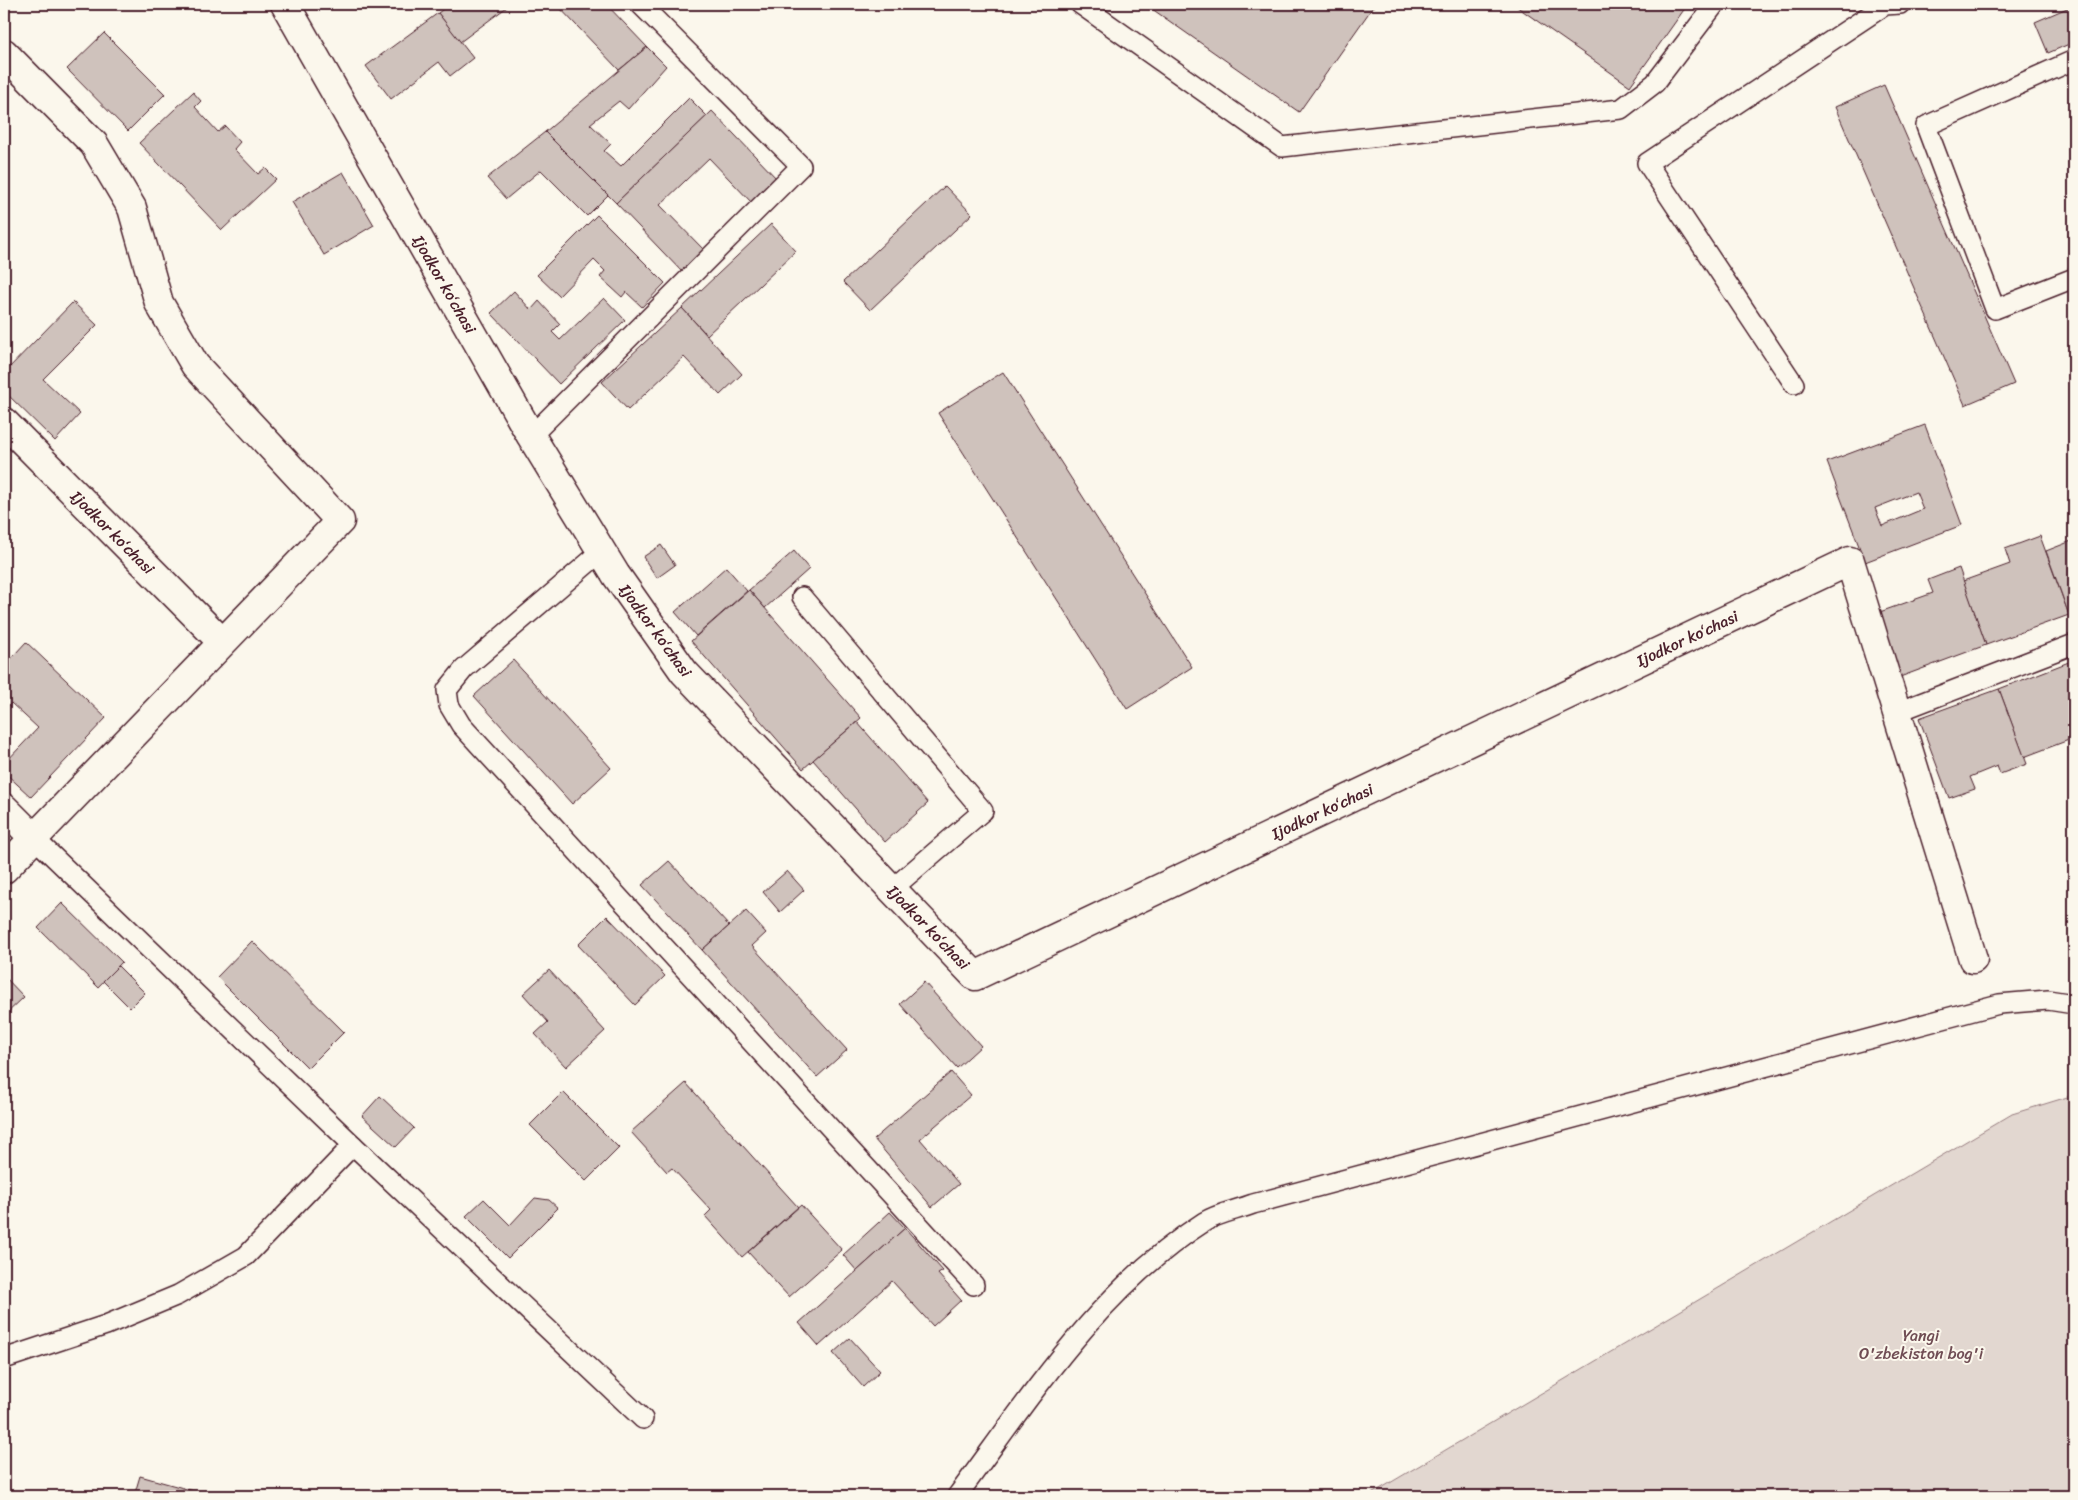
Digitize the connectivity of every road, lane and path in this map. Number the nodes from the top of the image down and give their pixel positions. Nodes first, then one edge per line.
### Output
1 (285, 4) edge
2 (640, 4) edge
3 (1080, 4) edge
4 (1715, 4) edge
5 (1900, 4) edge
6 (4, 53) edge
7 (2074, 60) edge
8 (2074, 278) edge
9 (1794, 384) dead end
10 (4, 422) edge
11 (532, 436) junction
12 (602, 551) junction
13 (802, 597) dead end
14 (222, 642) junction
15 (2074, 644) edge
16 (1897, 712) junction
17 (4, 808) edge
18 (35, 839) junction
19 (4, 868) edge
20 (892, 888) junction
21 (1973, 959) dead end
22 (2074, 1004) edge
23 (353, 1145) junction
24 (974, 1285) dead end
25 (4, 1359) edge
26 (643, 1420) dead end
27 (957, 1496) edge

1 - 11 street, Ijodkor koʻchasi
2 - 11 lane
3 - 4 lane
5 - 9 lane
6 - 14 street
7 - 8 lane
10 - 14 street, Ijodkor koʻchasi
11 - 12 street, Ijodkor koʻchasi
12 - 20 street, Ijodkor koʻchasi
12 - 24 lane
13 - 20 lane
14 - 18 street
15 - 16 lane
16 - 20 street, Ijodkor koʻchasi
16 - 21 street, Ijodkor koʻchasi
17 - 18 street
18 - 19 street
18 - 23 lane
22 - 27 lane
23 - 25 lane
23 - 26 lane

